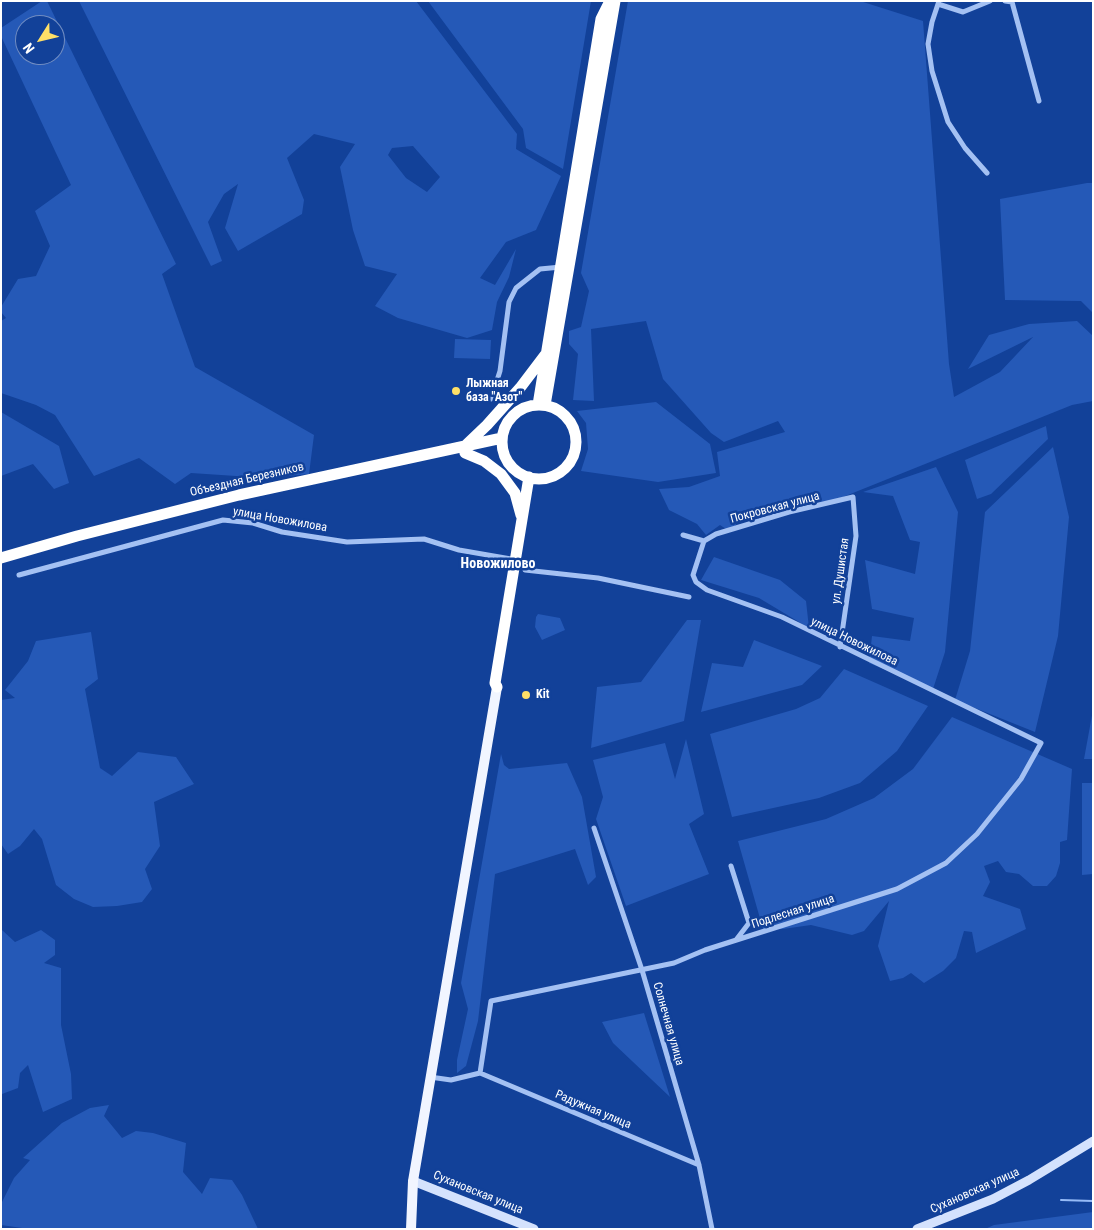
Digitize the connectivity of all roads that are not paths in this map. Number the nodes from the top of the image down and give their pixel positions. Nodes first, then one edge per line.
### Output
1 (610, 1) edge
2 (615, 1) edge
3 (990, 1) edge
4 (1005, 1) edge
5 (938, 2) edge
6 (1039, 101) dead end
7 (987, 173) dead end
8 (560, 267) junction
9 (546, 353) junction
10 (491, 399) dead end
11 (542, 405) junction
12 (502, 442) junction
13 (465, 450) junction
14 (531, 478) junction
15 (853, 497) joint
16 (522, 517) junction
17 (683, 535) dead end
18 (704, 541) junction
19 (1, 558) edge
20 (511, 559) dead end
21 (1, 564) edge
22 (525, 570) dead end
23 (19, 574) dead end
24 (688, 597) dead end
25 (840, 647) junction
26 (497, 687) junction
27 (1041, 743) joint
28 (594, 828) dead end
29 (731, 866) dead end
30 (736, 941) junction
31 (642, 970) junction
32 (480, 1073) junction
33 (430, 1077) junction
34 (1093, 1141) edge
35 (699, 1165) junction
36 (413, 1181) junction
37 (411, 1229) edge
38 (534, 1229) edge
39 (712, 1229) edge
40 (918, 1229) edge

1 - 8 highway
2 - 11 highway
3 - 5 street
4 - 6 street
5 - 7 street
8 - 9 highway
8 - 10 street
9 - 11 highway
9 - 13 highway
11 - 12 highway
11 - 14 highway
12 - 13 highway, Объездная Березников
12 - 14 highway
13 - 16 highway
13 - 19 highway, Объездная Березников
13 - 21 highway, Объездная Березников
14 - 16 highway
14 - 26 highway
15 - 18 street, Покровская улица
15 - 25 street, ул. Душистая
16 - 26 highway
17 - 18 street
18 - 25 street, улица Новожилова
20 - 23 street, улица Новожилова
22 - 24 street
25 - 27 street, улица Новожилова
26 - 33 main road
27 - 30 street, Подлесная улица
28 - 31 street, Солнечная улица
29 - 30 street
30 - 31 street, Подлесная улица
31 - 32 street, Подлесная улица
31 - 35 street, Солнечная улица
32 - 33 street
32 - 35 street, Радужная улица
33 - 36 main road
34 - 40 street, Сухановская улица
35 - 39 street, Солнечная улица
36 - 37 main road
36 - 38 street, Сухановская улица

